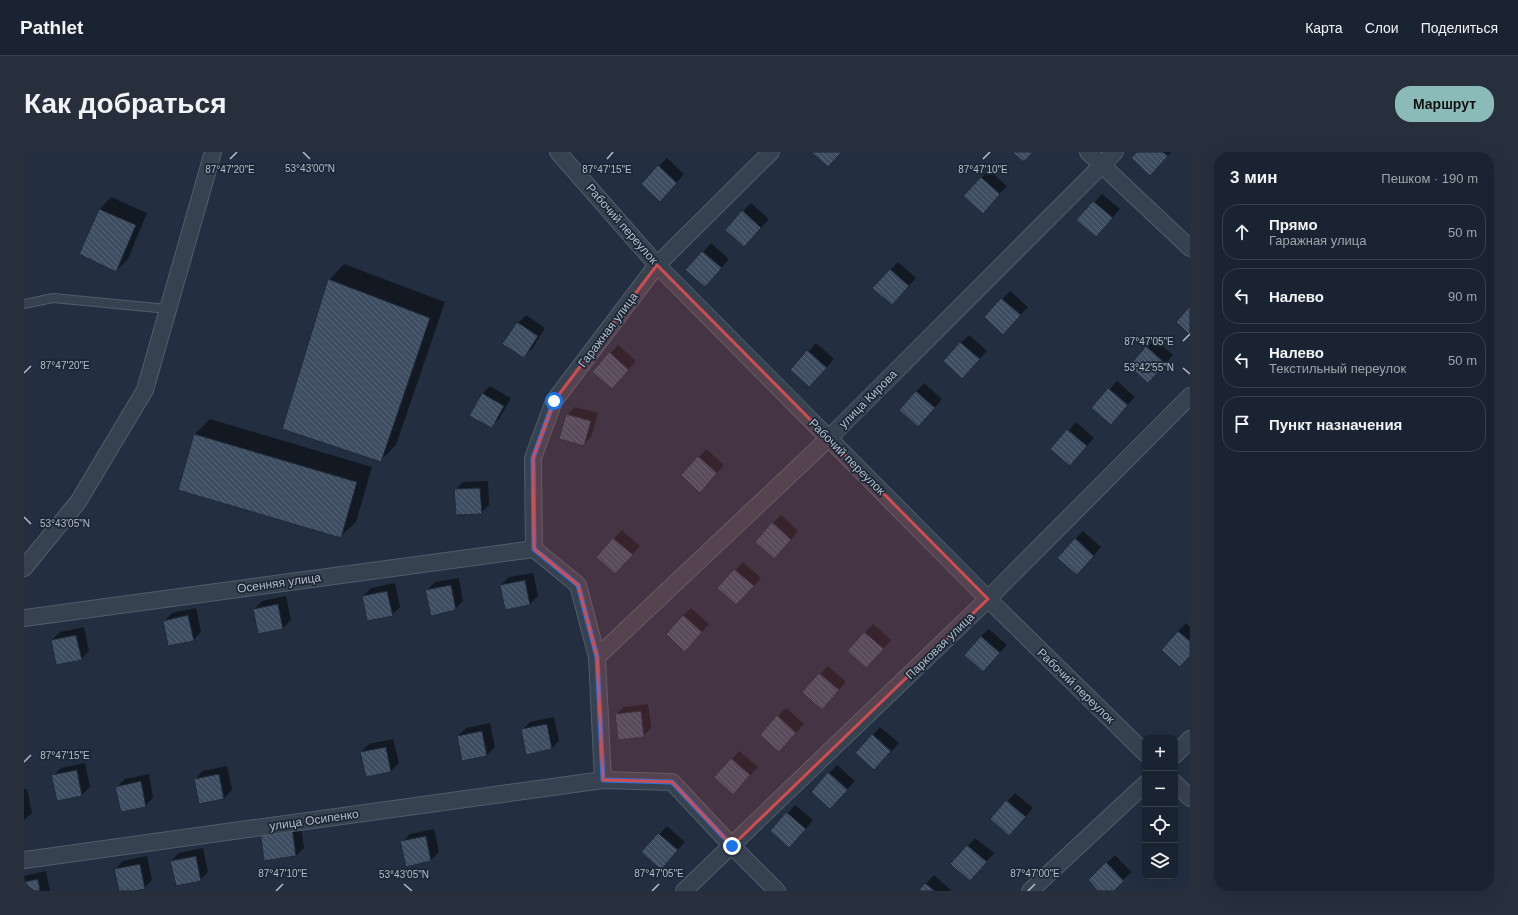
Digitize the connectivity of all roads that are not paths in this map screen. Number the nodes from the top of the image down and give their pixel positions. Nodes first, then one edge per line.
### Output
1 (213, 152) edge
2 (558, 152) edge
3 (771, 152) edge
4 (1088, 152) edge
5 (1115, 152) edge
6 (1102, 166) junction
7 (1190, 248) edge
8 (657, 265) junction
9 (24, 304) edge
10 (168, 309) junction
11 (1190, 396) edge
12 (828, 439) junction
13 (534, 549) junction
14 (24, 568) edge
15 (988, 599) junction
16 (24, 618) edge
17 (597, 657) junction
18 (1190, 739) edge
19 (1142, 750) edge
20 (1178, 752) edge
21 (603, 780) junction
22 (1178, 786) edge
23 (1142, 787) edge
24 (1190, 798) edge
25 (732, 846) junction
26 (24, 860) edge
27 (684, 891) edge
28 (777, 891) edge
29 (1030, 891) edge

1 - 10 street
2 - 8 street, Рабочий переулок
3 - 8 street, Гаражная улица
4 - 6 street
5 - 6 street, улица Кирова
6 - 7 street
6 - 12 street, улица Кирова
8 - 12 street, Рабочий переулок
8 - 13 street, Гаражная улица
9 - 10 lane
10 - 14 street
11 - 15 street, Парковая улица
12 - 15 street, Рабочий переулок
12 - 17 street, улица Кирова
13 - 16 street, Осенняя улица
13 - 17 street
15 - 19 street, Рабочий переулок
15 - 25 street, Парковая улица
17 - 21 street
18 - 20 street
21 - 25 street, улица Осипенко
21 - 26 street, улица Осипенко
22 - 24 street
23 - 29 street
25 - 27 street, Парковая улица
25 - 28 street, улица Осипенко

